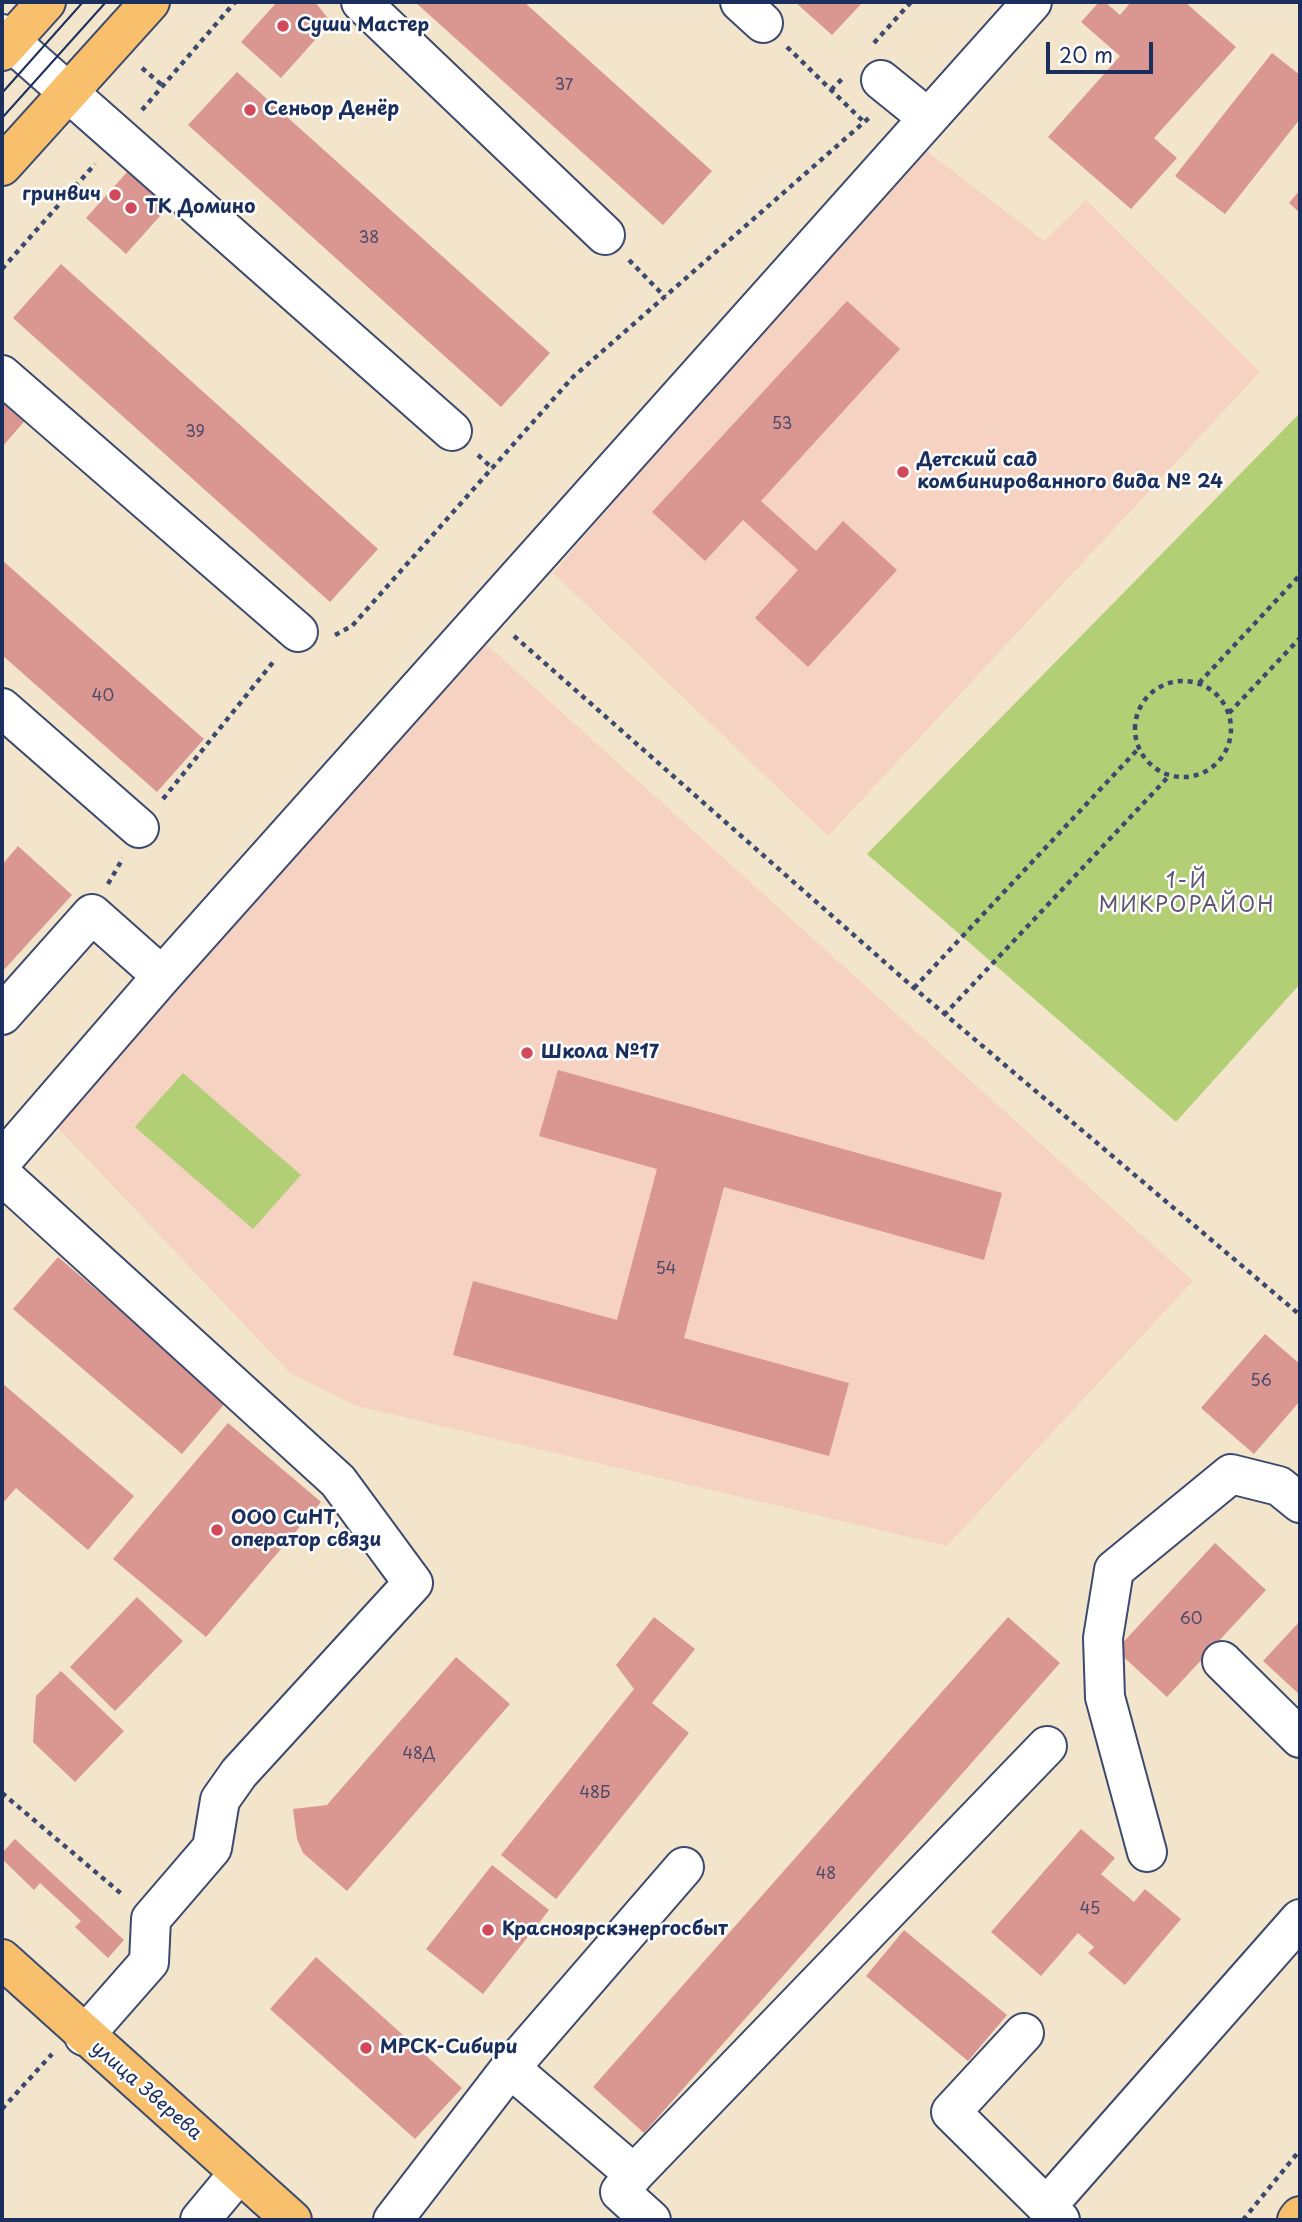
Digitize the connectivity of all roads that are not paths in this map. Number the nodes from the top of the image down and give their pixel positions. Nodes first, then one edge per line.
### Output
1 (46, 2) edge
2 (150, 2) edge
3 (361, 2) edge
4 (1032, 2) edge
5 (5, 43) edge
6 (889, 87) road end
7 (68, 92) junction
8 (928, 118) junction
9 (2, 166) edge
10 (605, 234) road end
11 (2, 375) edge
12 (452, 432) dead end
13 (298, 632) road end
14 (2, 708) edge
15 (139, 828) road end
16 (162, 976) junction
17 (2, 1015) edge
18 (2, 1161) edge
19 (2, 1175) edge
20 (1300, 1503) edge
21 (1222, 1661) dead end
22 (1300, 1738) edge
23 (1047, 1746) dead end
24 (1147, 1852) dead end
25 (684, 1867) dead end
26 (1300, 1919) edge
27 (2, 1959) edge
28 (1024, 2032) dead end
29 (71, 2041) junction
30 (510, 2068) junction
31 (239, 2173) junction
32 (634, 2174) junction
33 (1053, 2214) edge
34 (1300, 2216) edge
35 (200, 2220) edge
36 (292, 2220) edge
37 (393, 2220) edge
38 (651, 2220) edge
39 (1297, 2220) edge

1 - 5 main road
2 - 7 main road
3 - 10 street
4 - 8 street
5 - 7 street
6 - 8 street
7 - 9 main road
7 - 12 street
8 - 16 street
11 - 13 street
14 - 15 street
16 - 17 street
16 - 18 street
19 - 29 street
20 - 24 street
21 - 22 street
23 - 32 street
25 - 30 street
26 - 33 street
27 - 29 main road, улица Зверева
28 - 33 street
29 - 31 main road, улица Зверева
30 - 32 street
30 - 37 street
31 - 35 street
31 - 36 main road, улица Зверева
32 - 38 street
34 - 39 main road

